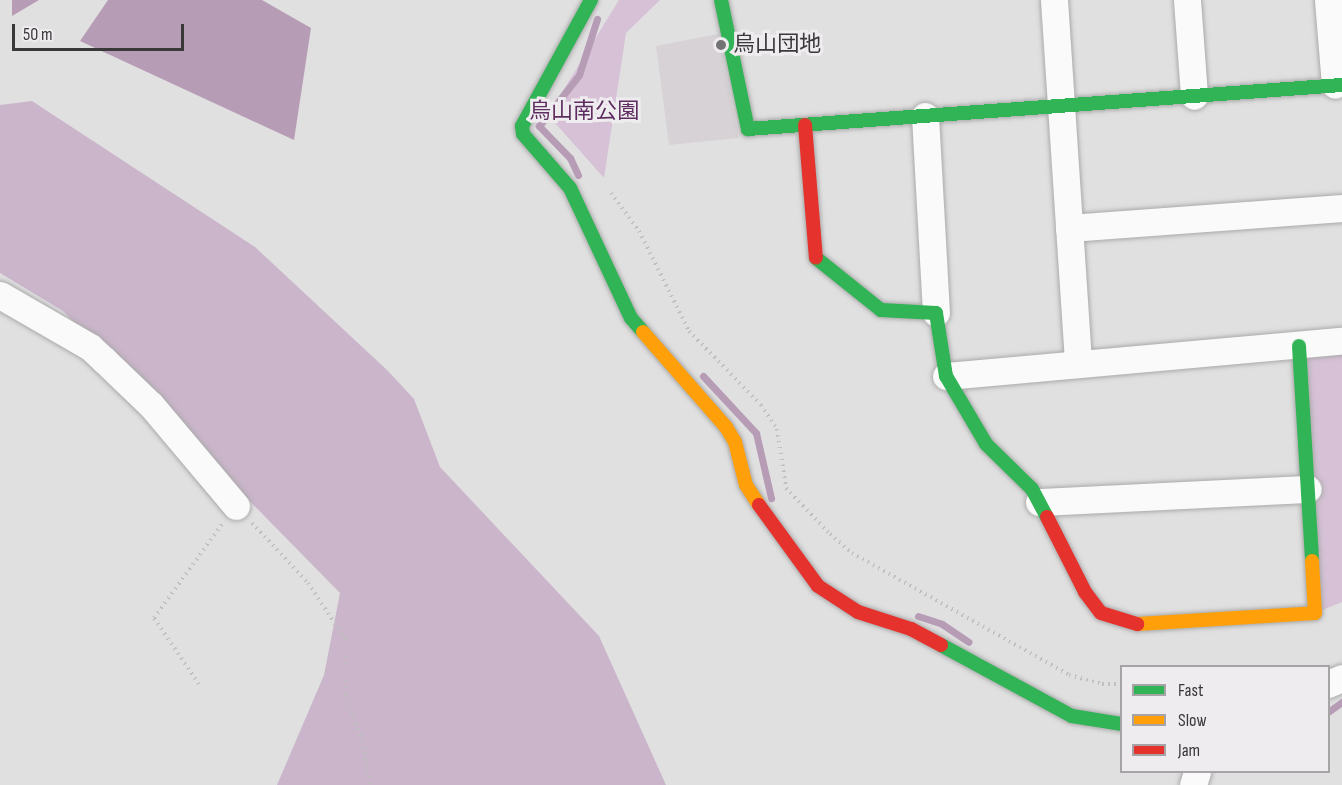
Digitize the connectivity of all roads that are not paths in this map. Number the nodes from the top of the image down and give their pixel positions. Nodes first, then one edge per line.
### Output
1 (591, 0) edge
2 (721, 0) edge
3 (1054, 0) edge
4 (1187, 0) edge
5 (1328, 0) edge
6 (1338, 85) edge
7 (1194, 96) junction
8 (1061, 106) junction
9 (925, 116) junction
10 (805, 125) junction
11 (1342, 208) edge
12 (1069, 228) junction
13 (0, 295) edge
14 (936, 313) junction
15 (1342, 341) edge
16 (1299, 346) junction
17 (1078, 362) junction
18 (946, 376) junction
19 (1308, 489) junction
20 (1039, 502) junction
21 (236, 506) road end
22 (1120, 724) edge

1 - 22 street
2 - 10 street
3 - 8 street
4 - 7 street
5 - 6 street
6 - 7 street
7 - 8 street
8 - 9 street
8 - 12 street
9 - 10 street
9 - 14 street
10 - 14 street
11 - 12 street
12 - 17 street
13 - 21 street
14 - 18 street
15 - 16 street
16 - 17 street
16 - 19 street
17 - 18 street
18 - 20 street
19 - 20 street
19 - 20 street

